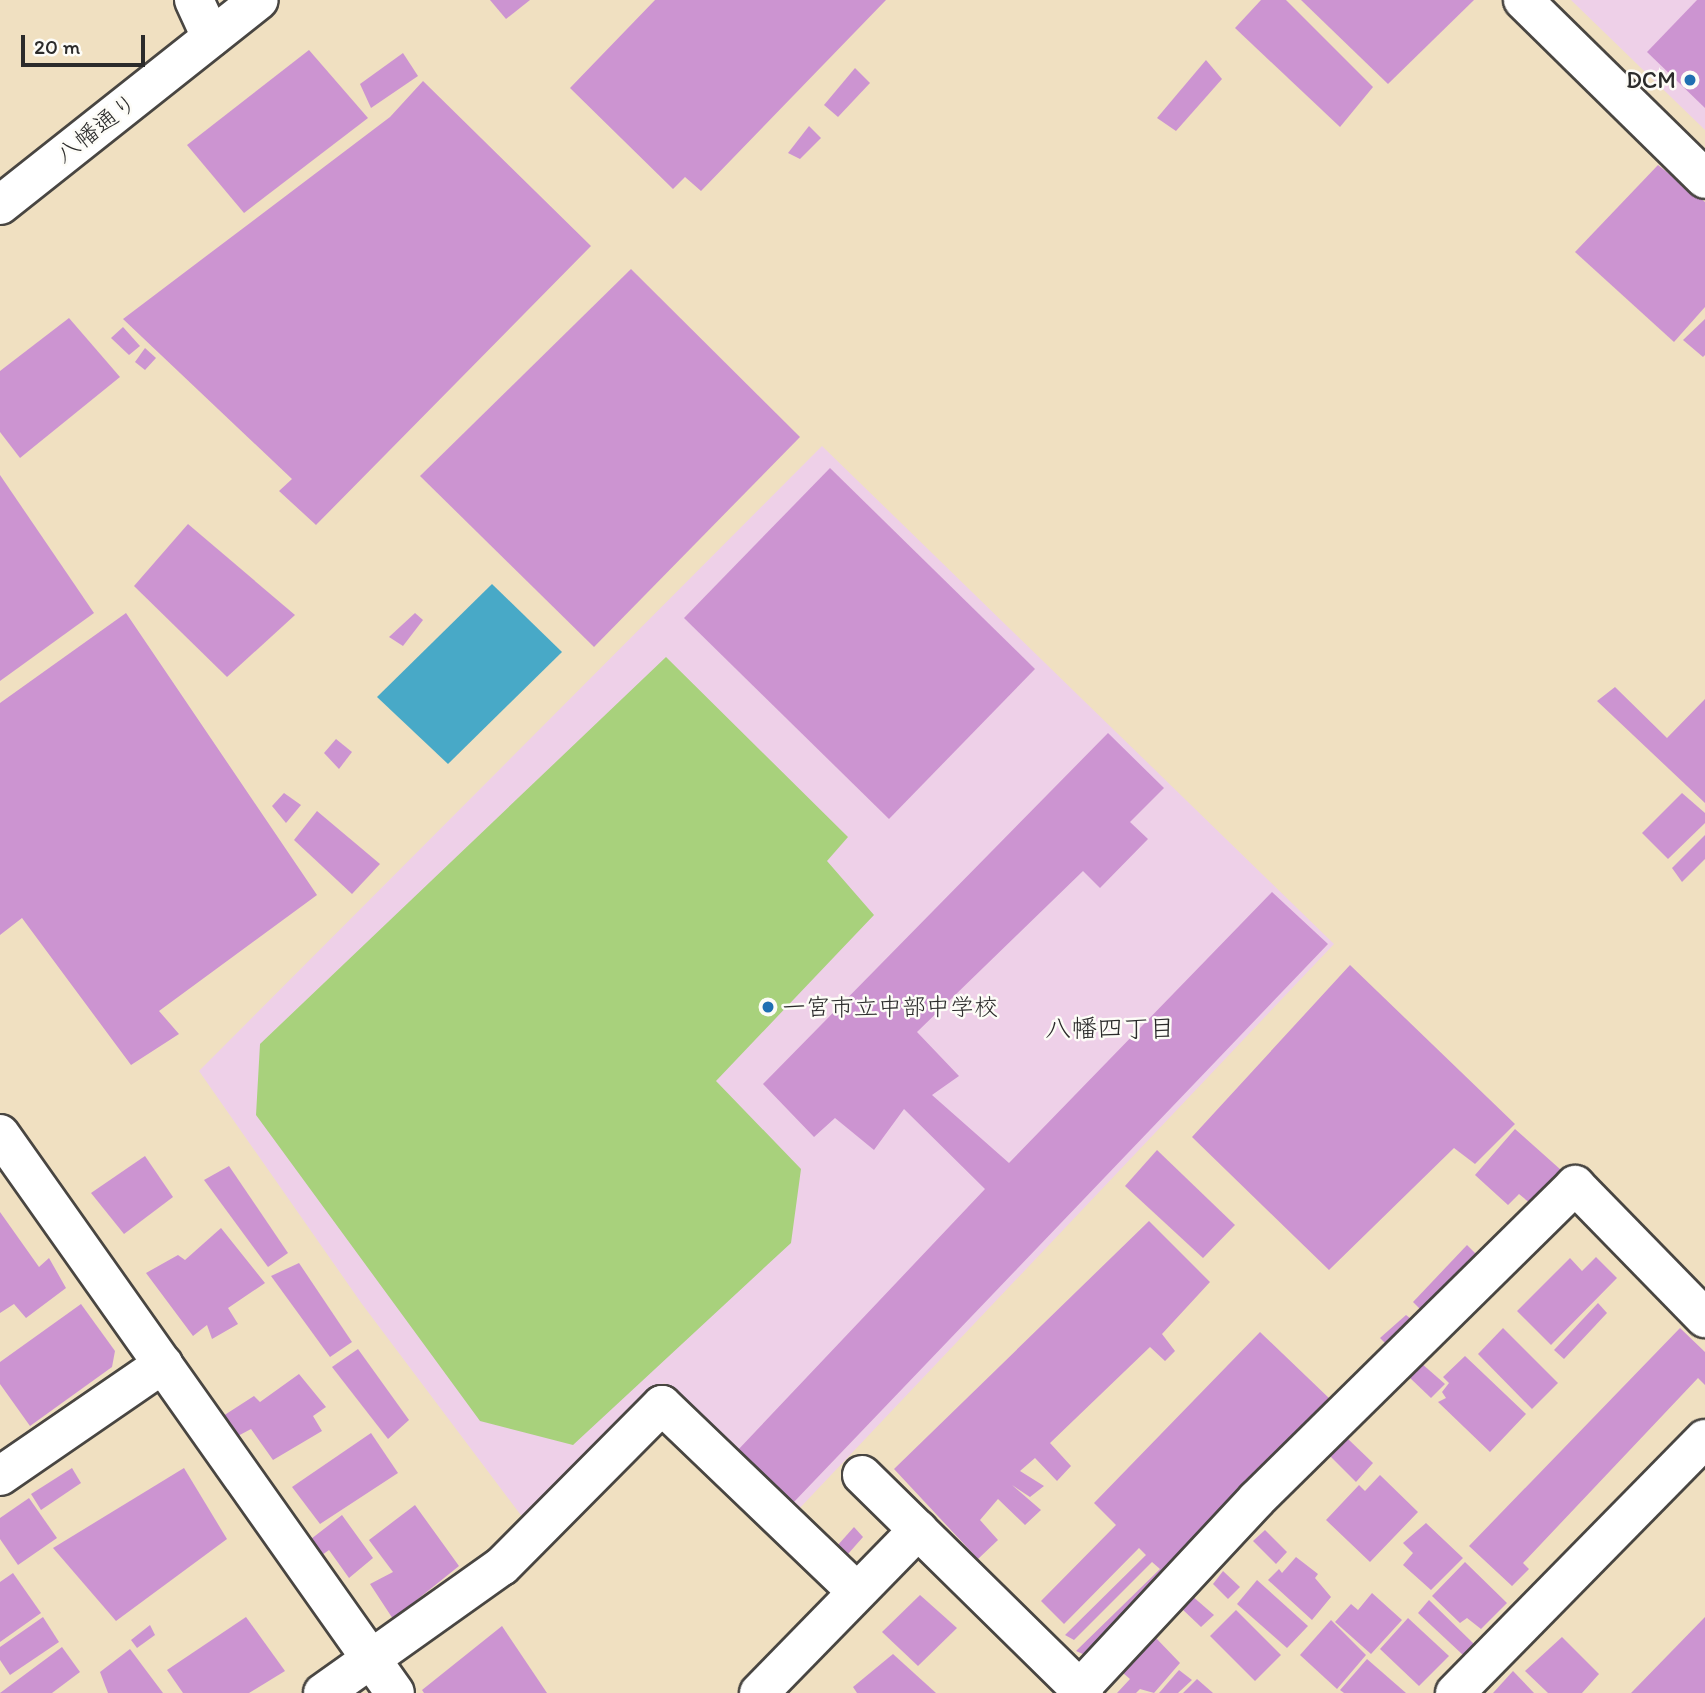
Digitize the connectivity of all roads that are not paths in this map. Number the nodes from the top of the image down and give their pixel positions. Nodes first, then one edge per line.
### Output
1 (194, 0) edge
2 (259, 0) edge
3 (1523, 0) edge
4 (211, 37) junction
5 (1705, 179) edge
6 (0, 205) edge
7 (0, 1134) edge
8 (1705, 1318) edge
9 (163, 1364) junction
10 (1705, 1439) edge
11 (862, 1475) dead end
12 (0, 1476) edge
13 (918, 1530) junction
14 (857, 1592) junction
15 (371, 1659) junction
16 (1080, 1692) edge
17 (323, 1693) edge
18 (395, 1693) edge
19 (759, 1693) edge
20 (1455, 1693) edge

1 - 4 street
2 - 4 street, 八幡通り
3 - 5 street
4 - 6 street, 八幡通り
7 - 9 street
8 - 16 street
9 - 12 street
9 - 15 street
10 - 20 street
11 - 13 street
13 - 14 street
13 - 16 street
14 - 15 street
14 - 19 street
15 - 17 street
15 - 18 street

